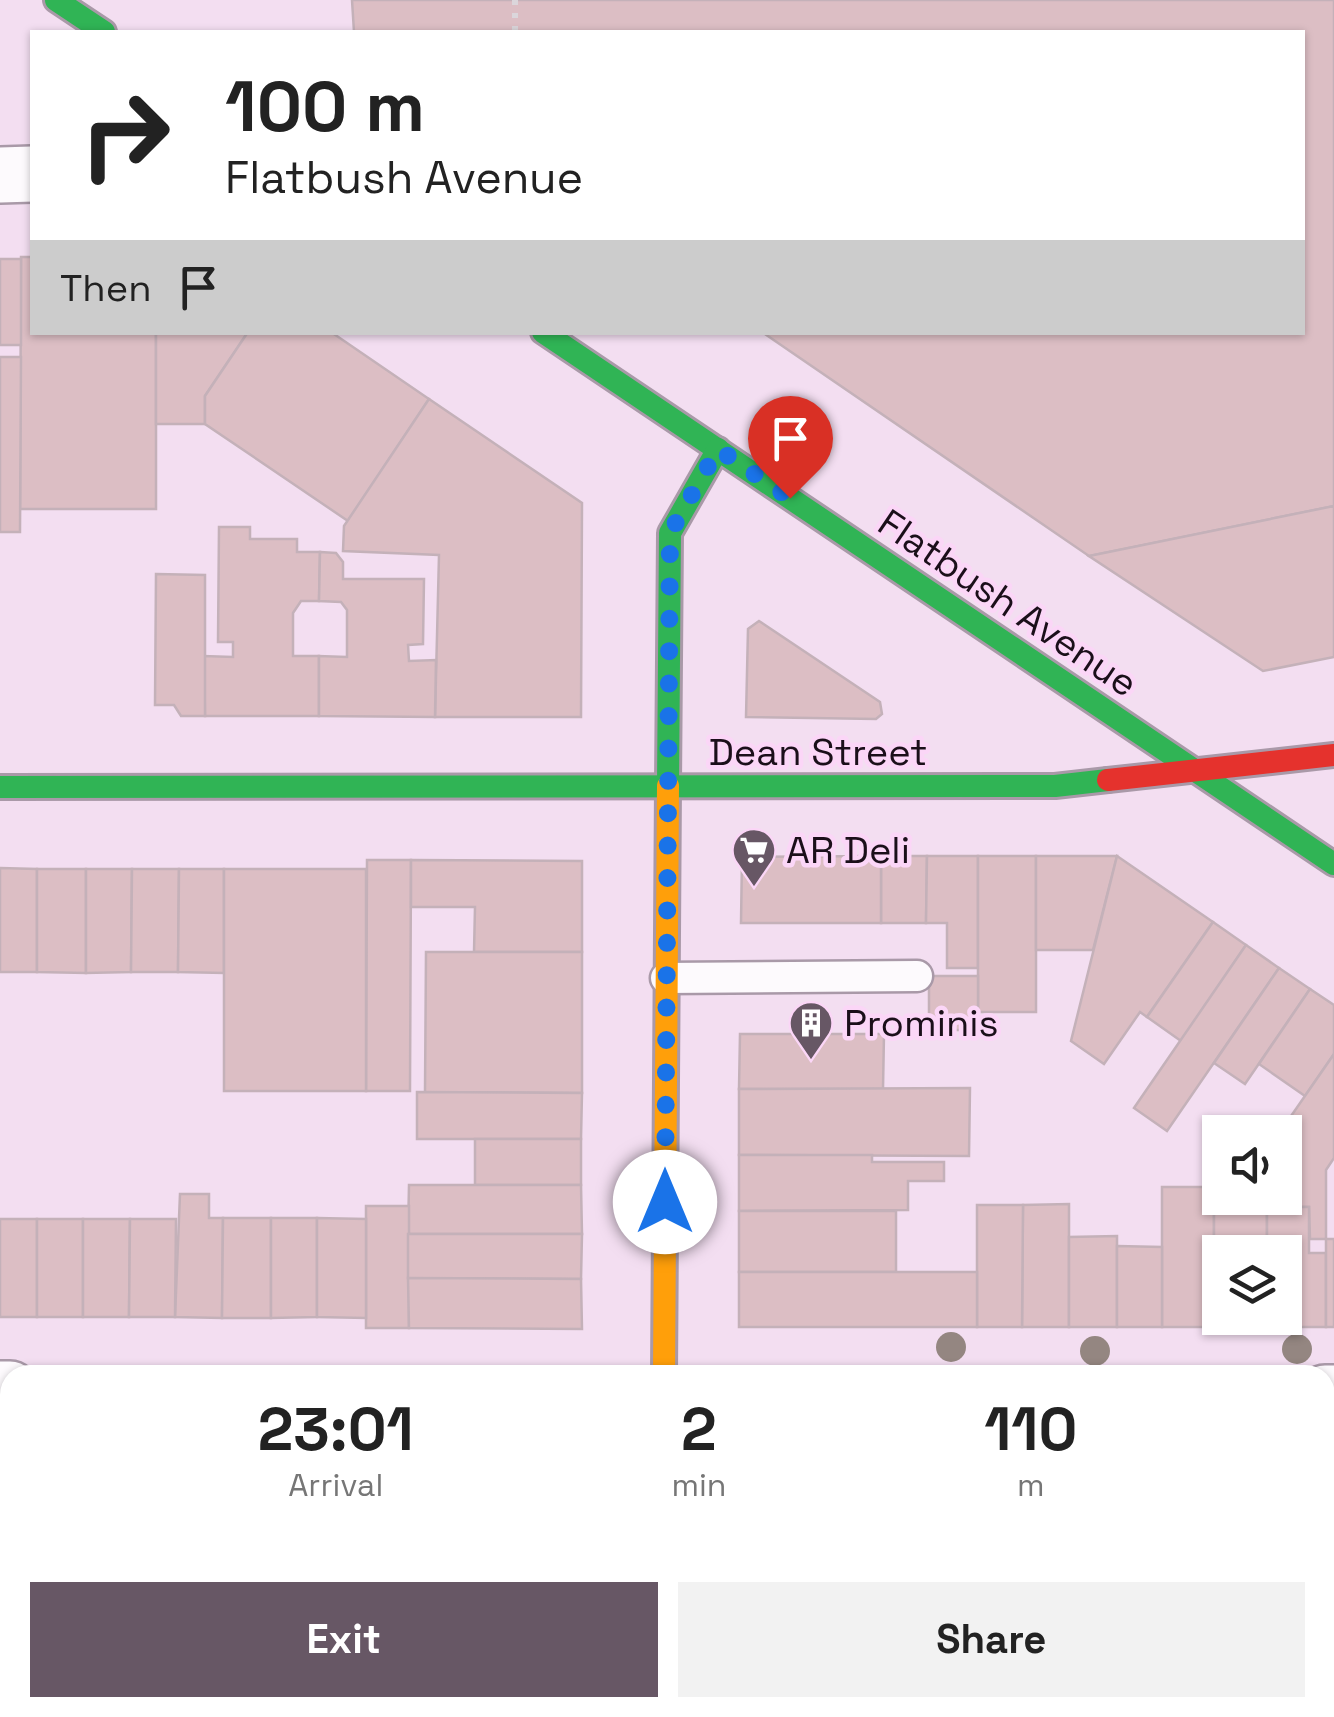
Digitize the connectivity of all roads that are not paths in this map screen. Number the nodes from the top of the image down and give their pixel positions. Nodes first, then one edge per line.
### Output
1 (56, 0) edge
2 (101, 30) edge
3 (30, 174) edge
4 (0, 175) edge
5 (547, 335) edge
6 (718, 449) junction
7 (1334, 755) edge
8 (1196, 772) junction
9 (0, 787) edge
10 (667, 787) junction
11 (1334, 864) edge
12 (917, 976) dead end
13 (666, 978) junction
14 (664, 1365) edge

1 - 2 street
3 - 4 street
5 - 6 street, Flatbush Avenue
6 - 8 street, Flatbush Avenue
6 - 10 street
7 - 8 street, Dean Street
8 - 10 street, Dean Street
8 - 11 street, Flatbush Avenue
9 - 10 street, Dean Street
10 - 13 street
12 - 13 lane
13 - 14 street

